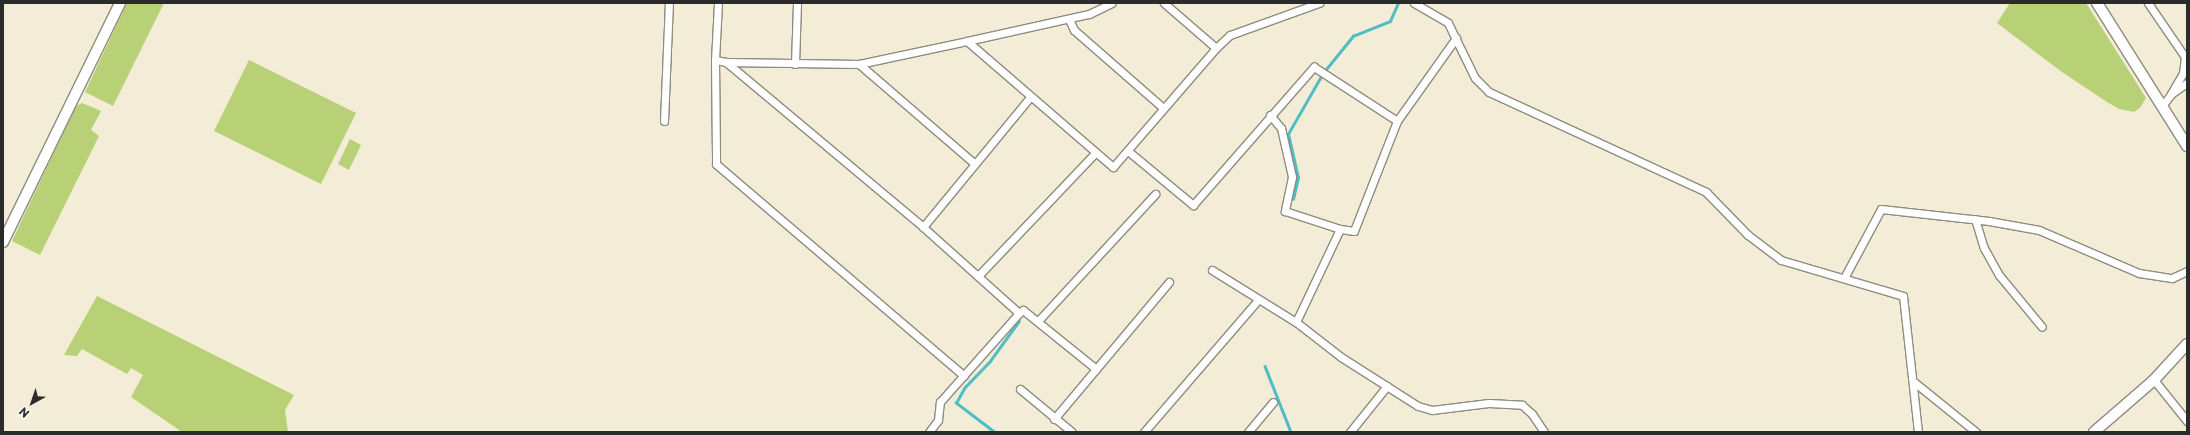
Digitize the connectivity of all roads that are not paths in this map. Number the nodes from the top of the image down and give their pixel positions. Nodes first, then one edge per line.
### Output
1 (120, 3) edge
2 (669, 3) edge
3 (718, 3) edge
4 (797, 3) edge
5 (1112, 3) edge
6 (1164, 3) edge
7 (1319, 3) edge
8 (1414, 3) edge
9 (2097, 3) edge
10 (2148, 3) edge
11 (1069, 19) junction
12 (1456, 38) junction
13 (967, 41) junction
14 (1216, 48) junction
15 (715, 60) junction
16 (726, 62) junction
17 (795, 64) junction
18 (859, 64) junction
19 (2187, 83) edge
20 (2171, 94) junction
21 (1030, 98) junction
22 (2162, 106) junction
23 (1163, 108) junction
24 (1270, 115) junction
25 (664, 121) dead end
26 (1397, 121) junction
27 (2187, 146) edge
28 (1095, 152) junction
29 (1128, 152) junction
30 (976, 164) junction
31 (1155, 194) dead end
32 (1976, 219) junction
33 (923, 227) junction
34 (1340, 229) junction
35 (3, 242) edge
36 (1212, 270) dead end
37 (2187, 272) edge
38 (978, 276) junction
39 (1844, 278) junction
40 (1170, 282) dead end
41 (1258, 300) junction
42 (1019, 313) junction
43 (1038, 321) junction
44 (1296, 322) junction
45 (2042, 327) dead end
46 (2187, 344) edge
47 (1096, 369) junction
48 (964, 376) junction
49 (2154, 380) junction
50 (1914, 382) junction
51 (1387, 386) junction
52 (1020, 389) dead end
53 (1273, 402) dead end
54 (1054, 418) junction
55 (2187, 421) edge
56 (929, 432) edge
57 (1072, 432) edge
58 (1144, 432) edge
59 (1248, 432) edge
60 (1350, 432) edge
61 (1544, 432) edge
62 (1918, 432) edge
63 (1976, 432) edge
64 (2094, 432) edge

1 - 35 main road
2 - 25 street
3 - 15 street
4 - 17 street
5 - 11 street
6 - 14 street
7 - 14 street
8 - 12 street
9 - 22 main road
10 - 20 street
11 - 13 street
11 - 23 street
12 - 26 street
12 - 39 street
13 - 18 street
13 - 21 street
14 - 23 street
15 - 16 street
15 - 48 street
16 - 17 street
16 - 33 street
17 - 18 street
18 - 30 street
19 - 20 street
20 - 22 street
21 - 28 street
21 - 30 street
22 - 27 main road
23 - 29 street
24 - 26 street
24 - 29 street
24 - 34 street
26 - 34 street
28 - 29 street
28 - 38 street
30 - 33 street
31 - 43 street
32 - 37 street
32 - 39 street
32 - 45 street
33 - 38 street
34 - 44 street
36 - 41 street
38 - 42 street
39 - 50 street
40 - 47 street
41 - 44 street
41 - 58 street
42 - 43 street
42 - 48 street
43 - 47 street
44 - 51 street
46 - 49 main road
47 - 54 street
48 - 56 street
49 - 55 street
49 - 64 main road
50 - 62 street
50 - 63 street
51 - 60 street
51 - 61 street
52 - 54 street
53 - 59 street
54 - 57 street

